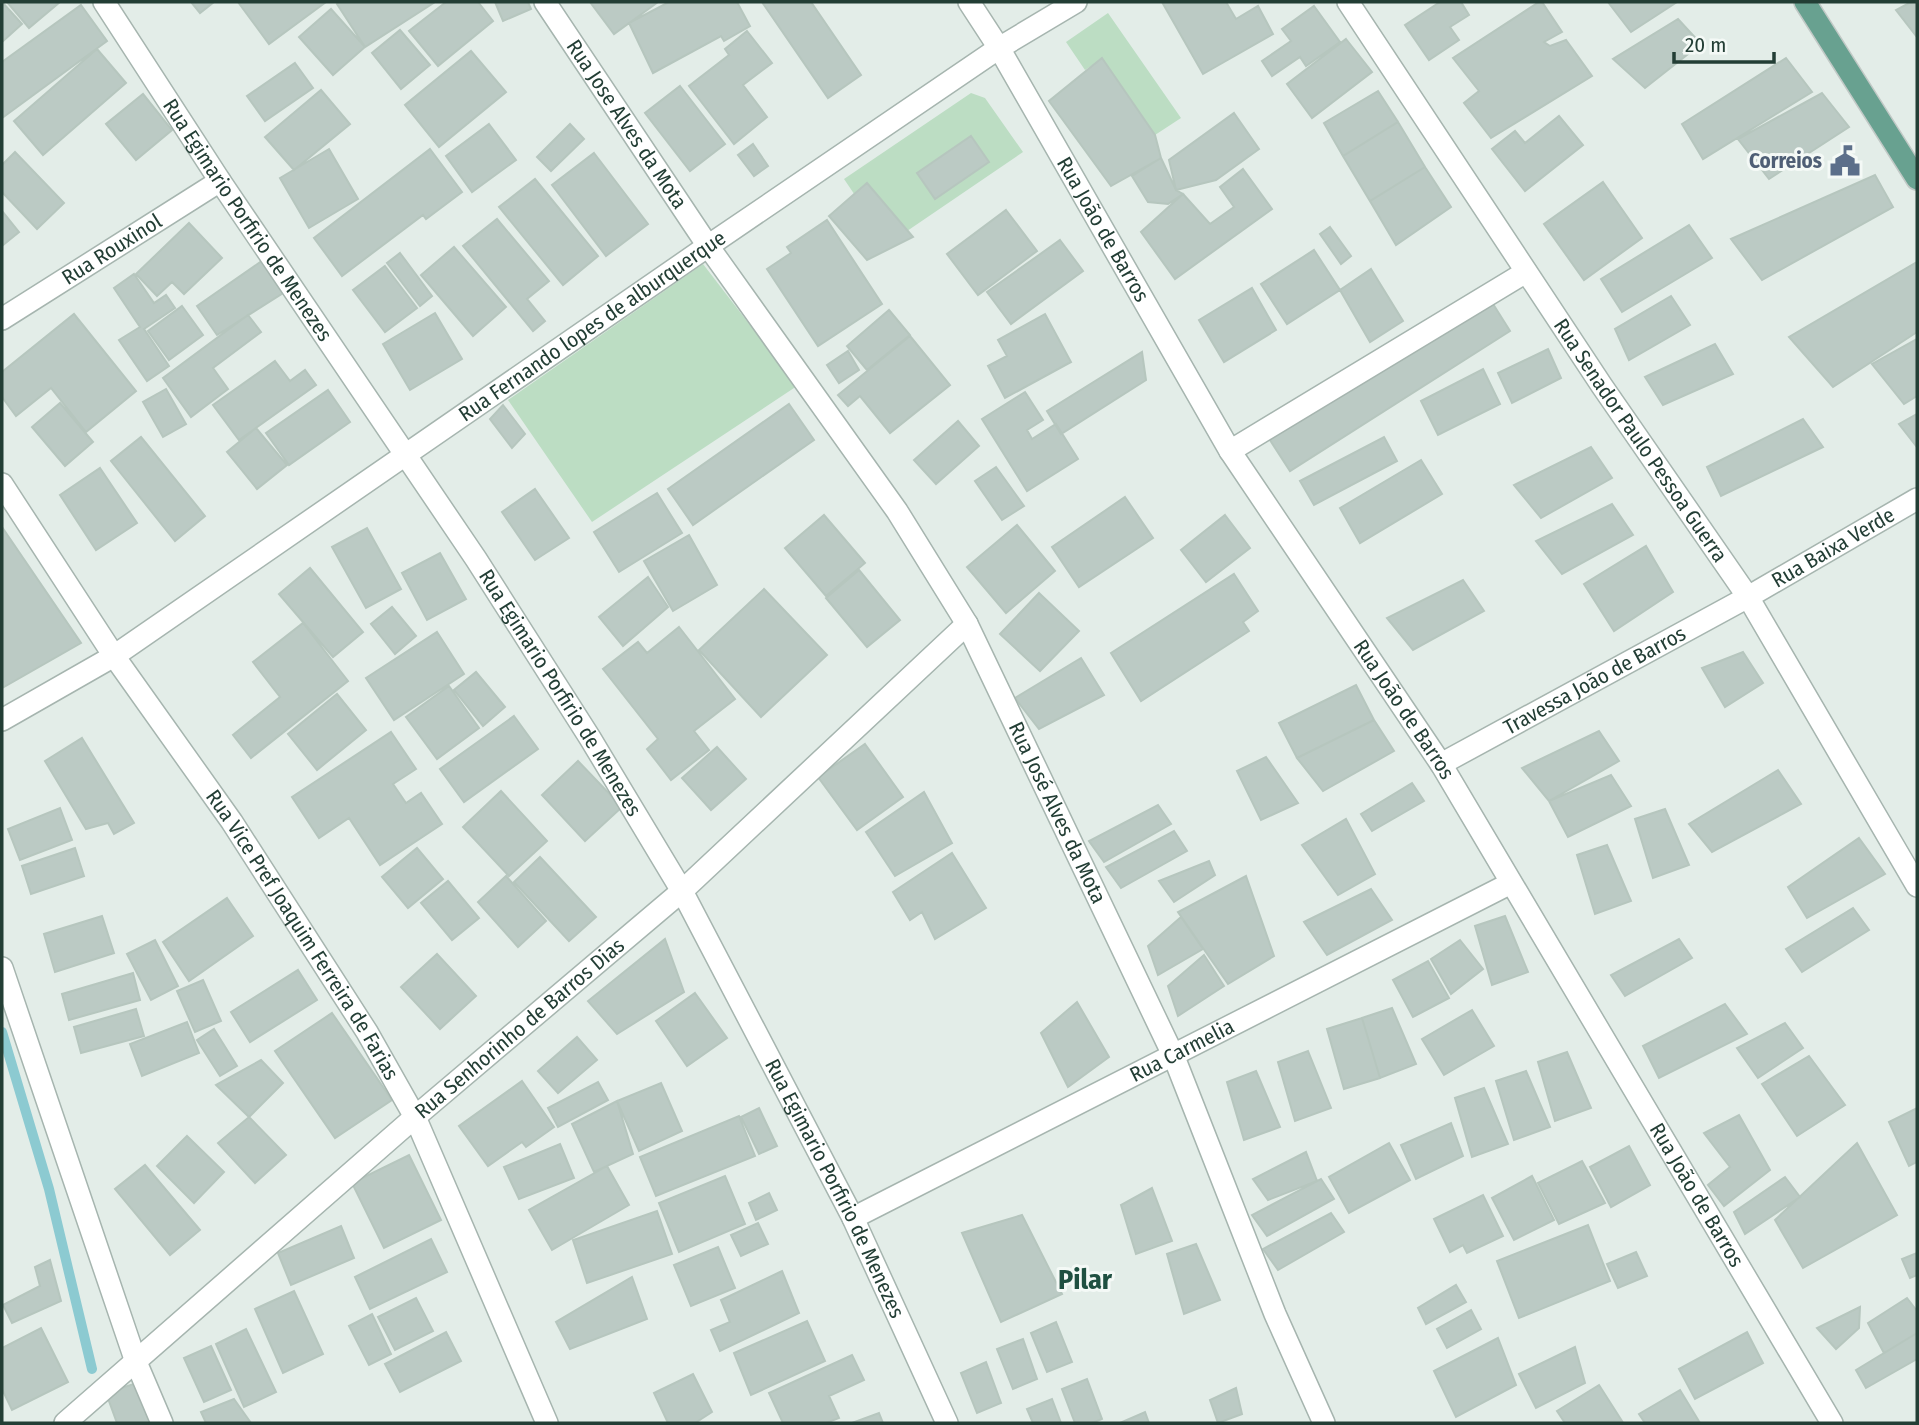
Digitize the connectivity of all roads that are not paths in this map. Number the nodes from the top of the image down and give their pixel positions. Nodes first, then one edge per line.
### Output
1 (104, 2) edge
2 (545, 2) edge
3 (968, 2) edge
4 (1076, 2) edge
5 (1348, 2) edge
6 (1805, 2) edge
7 (999, 48) junction
8 (1917, 179) edge
9 (220, 181) junction
10 (708, 246) junction
11 (1526, 272) junction
12 (2, 319) edge
13 (1230, 451) junction
14 (405, 455) junction
15 (2, 484) edge
16 (1917, 499) edge
17 (1748, 597) junction
18 (967, 624) junction
19 (114, 656) junction
20 (2, 720) edge
21 (1441, 764) junction
22 (1511, 883) junction
23 (1917, 887) edge
24 (682, 891) junction
25 (2, 968) edge
26 (1174, 1056) junction
27 (415, 1117) junction
28 (853, 1218) junction
29 (136, 1362) junction
30 (65, 1423) edge
31 (162, 1423) edge
32 (547, 1423) edge
33 (947, 1423) edge
34 (1324, 1423) edge
35 (1832, 1423) edge

1 - 9 street, Rua Egimario Porfirio de Menezes
2 - 10 street, Rua Jose Alves da Mota
3 - 7 street, Rua João de Barros
4 - 7 street, Rua Fernando lopes de alburquerque
5 - 11 street, Rua Senador Paulo Pessoa Guerra
6 - 8 main road
7 - 10 street, Rua Fernando lopes de alburquerque
7 - 13 street, Rua João de Barros
9 - 12 street, Rua Rouxinol
9 - 14 street, Rua Egimario Porfirio de Menezes
10 - 14 street, Rua Fernando lopes de alburquerque
10 - 18 street, Rua José Alves da Mota
11 - 13 street
11 - 17 street, Rua Senador Paulo Pessoa Guerra
13 - 21 street, Rua João de Barros
14 - 19 street, Rua Fernando lopes de alburquerque
14 - 24 street, Rua Egimario Porfirio de Menezes
15 - 19 street, Rua Vice Pref Joaquim Ferreira de Farias
16 - 17 street, Rua Baixa Verde
17 - 21 street, Travessa João de Barros
17 - 23 street, Rua Senador Paulo Pessoa Guerra
18 - 24 street, Rua Senhorinho de Barros Dias
18 - 26 street, Rua José Alves da Mota
19 - 20 street, Rua Fernando lopes de alburquerque
19 - 27 street, Rua Vice Pref Joaquim Ferreira de Farias
21 - 22 street, Rua João de Barros
22 - 26 street, Rua Carmelia
22 - 35 street, Rua João de Barros
24 - 27 street, Rua Senhorinho de Barros Dias
24 - 28 street, Rua Egimario Porfirio de Menezes
25 - 29 street
26 - 28 street, Rua Carmelia
26 - 34 street, Rua José Alves da Mota
27 - 29 street, Rua Senhorinho de Barros Dias
27 - 32 street, Rua Vice Pref Joaquim Ferreira de Farias
28 - 33 street, Rua Egimario Porfirio de Menezes
29 - 30 street, Rua Senhorinho de Barros Dias
29 - 31 street

